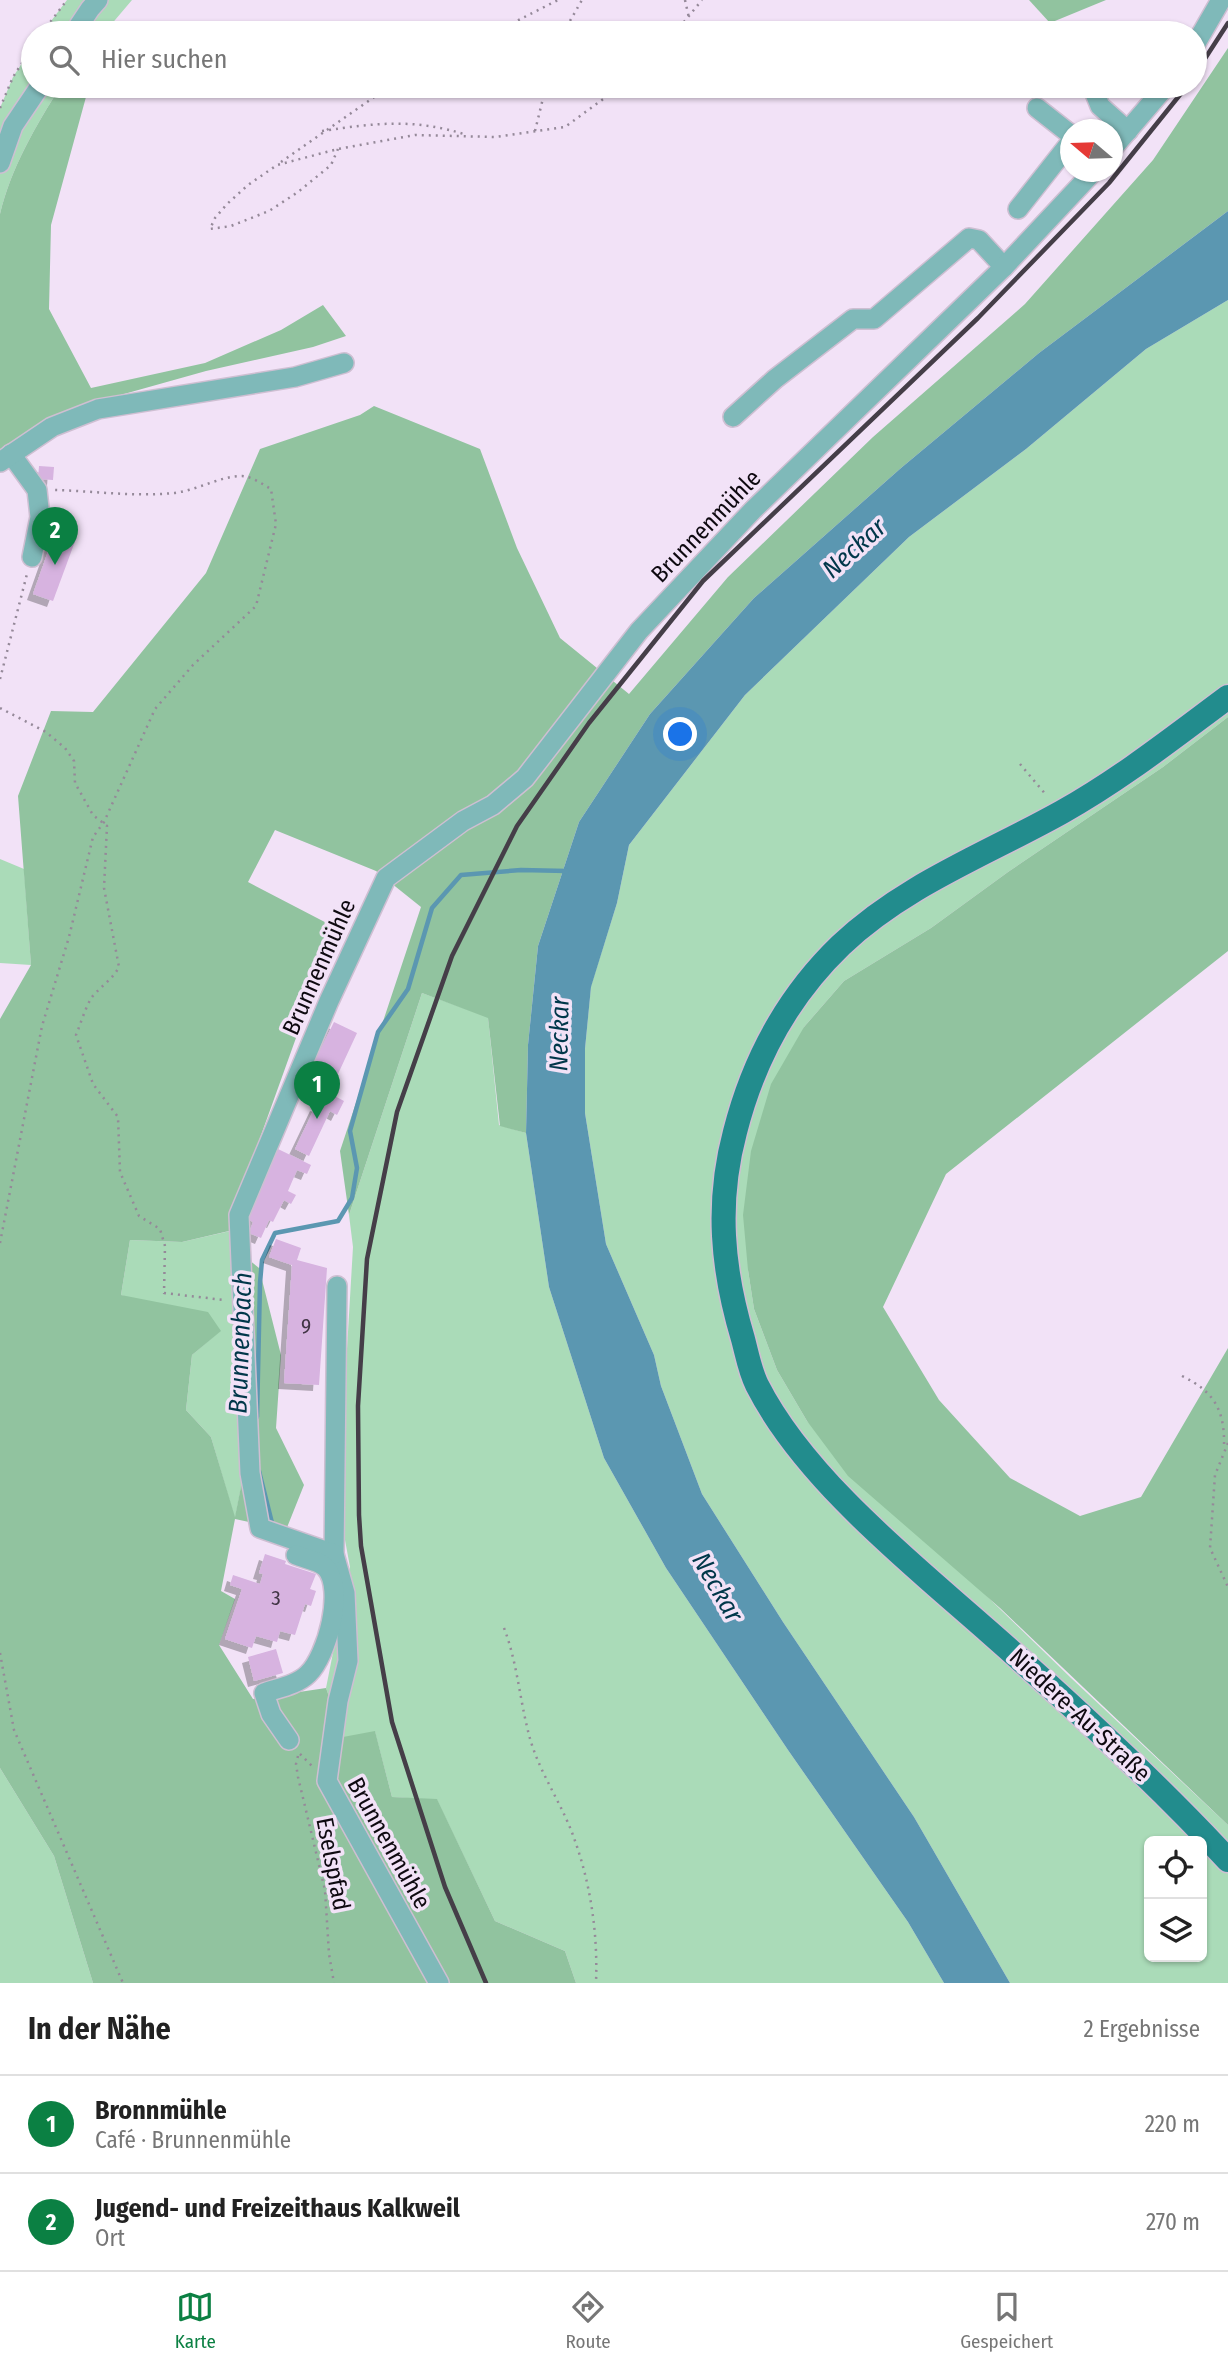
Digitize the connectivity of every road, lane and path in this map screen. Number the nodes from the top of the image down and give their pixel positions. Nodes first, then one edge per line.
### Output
1 (67, 0) edge
2 (99, 0) edge
3 (558, 0) edge
4 (582, 0) edge
5 (685, 0) edge
6 (702, 0) edge
7 (1221, 0) edge
8 (689, 18) junction
9 (51, 21) edge
10 (82, 21) edge
11 (517, 21) edge
12 (570, 21) edge
13 (686, 21) edge
14 (1207, 24) edge
15 (21, 65) edge
16 (32, 98) edge
17 (372, 98) edge
18 (543, 98) edge
19 (605, 98) edge
20 (1097, 98) edge
21 (1156, 98) edge
22 (0, 108) edge
23 (1037, 108) dead end
24 (1060, 126) edge
25 (322, 131) junction
26 (535, 131) junction
27 (1128, 131) junction
28 (470, 136) junction
29 (1123, 137) edge
30 (338, 149) junction
31 (1060, 156) edge
32 (0, 163) edge
33 (277, 165) junction
34 (1084, 182) edge
35 (1018, 209) dead end
36 (1004, 267) junction
37 (344, 363) dead end
38 (733, 417) dead end
39 (6, 458) edge
40 (37, 490) junction
41 (32, 557) joint
42 (0, 679) edge
43 (1228, 697) edge
44 (0, 708) edge
45 (1020, 764) dead end
46 (1058, 814) junction
47 (104, 822) junction
48 (0, 1243) edge
49 (337, 1286) dead end
50 (242, 1302) junction
51 (1182, 1376) dead end
52 (1228, 1443) edge
53 (1224, 1451) junction
54 (260, 1528) junction
55 (334, 1554) junction
56 (1228, 1587) edge
57 (504, 1628) dead end
58 (0, 1653) edge
59 (294, 1746) junction
60 (327, 1781) junction
61 (1228, 1860) edge
62 (123, 1983) edge
63 (334, 1983) edge
64 (439, 1983) edge
65 (596, 1983) edge

1 - 9 path
2 - 10 street
3 - 11 path
4 - 12 path
5 - 8 path
6 - 8 path
7 - 14 street
8 - 13 path
15 - 22 path
16 - 32 street
17 - 25 path
18 - 26 path
19 - 26 path
20 - 27 street
21 - 27 street
23 - 24 street
25 - 28 path
25 - 33 path
26 - 28 path
27 - 29 street
28 - 30 path
30 - 33 path
30 - 33 path
31 - 35 street
34 - 36 street, Brunnenmühle
36 - 38 street
36 - 50 street, Brunnenmühle
37 - 39 street
39 - 40 street
40 - 41 street
40 - 47 path
41 - 42 path
43 - 46 main road, Niedere-Au-Straße
44 - 47 path
45 - 46 path
46 - 61 main road, Niedere-Au-Straße
47 - 48 path
47 - 50 path
49 - 55 street, Brunnenmühle
50 - 54 street, Brunnenmühle
51 - 53 path
52 - 53 path
53 - 56 path
54 - 55 street
54 - 59 street
55 - 60 street, Brunnenmühle
57 - 65 path
58 - 62 path
59 - 60 path
59 - 63 path, Eselspfad
60 - 64 street, Brunnenmühle

